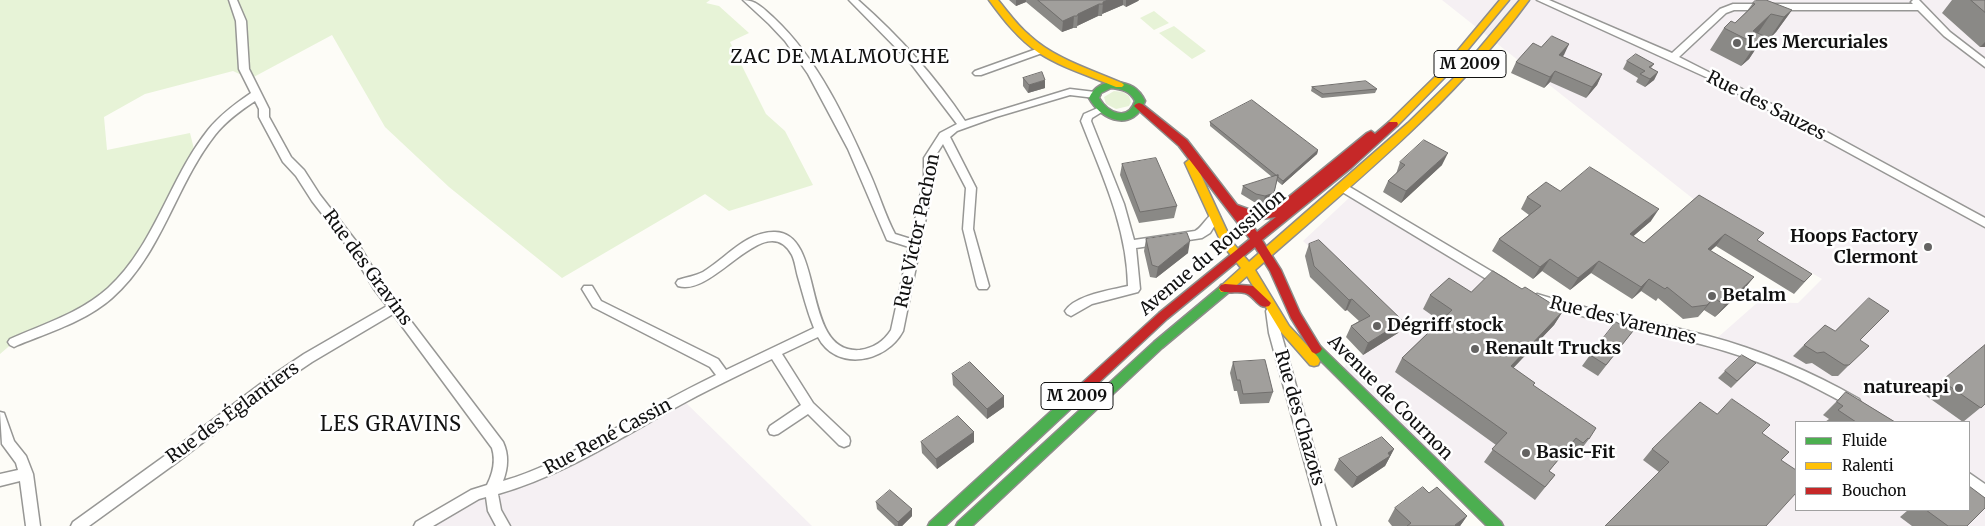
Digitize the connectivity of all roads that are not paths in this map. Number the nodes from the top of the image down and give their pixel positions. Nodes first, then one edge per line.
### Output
1 (233, 0) edge
2 (747, 0) edge
3 (853, 0) edge
4 (1504, 0) edge
5 (1525, 0) edge
6 (1541, 0) edge
7 (996, 4) edge
8 (1917, 4) edge
9 (1042, 50) junction
10 (1672, 58) junction
11 (1985, 64) edge
12 (1077, 68) junction
13 (978, 73) dead end
14 (1119, 85) junction
15 (1097, 93) junction
16 (256, 95) junction
17 (1139, 106) junction
18 (1100, 110) junction
19 (1129, 114) junction
20 (1397, 120) junction
21 (963, 125) junction
22 (944, 135) junction
23 (1343, 187) junction
24 (1227, 203) junction
25 (1287, 209) junction
26 (1215, 217) junction
27 (1985, 223) edge
28 (1257, 240) junction
29 (914, 244) junction
30 (1130, 246) junction
31 (1267, 254) junction
32 (1236, 255) junction
33 (1248, 269) junction
34 (682, 283) dead end
35 (983, 286) dead end
36 (1225, 288) junction
37 (1512, 288) edge
38 (588, 289) dead end
39 (1529, 295) edge
40 (394, 308) junction
41 (1272, 309) junction
42 (1071, 311) dead end
43 (1300, 326) junction
44 (821, 330) junction
45 (1280, 331) junction
46 (14, 342) dead end
47 (774, 352) junction
48 (724, 377) junction
49 (809, 407) junction
50 (1863, 408) edge
51 (0, 417) edge
52 (774, 430) dead end
53 (844, 441) dead end
54 (26, 474) junction
55 (0, 480) edge
56 (1970, 480) edge
57 (491, 491) junction
58 (1985, 492) edge
59 (33, 526) edge
60 (78, 526) edge
61 (421, 526) edge
62 (503, 526) edge
63 (935, 526) edge
64 (963, 526) edge
65 (1329, 526) edge
66 (1480, 526) edge
67 (1496, 526) edge

1 - 16 street, Rue des Gravins
2 - 29 street
3 - 21 street
4 - 20 main road, Avenue du Roussillon / M 2009
5 - 23 main road, Avenue du Roussillon / M 2009
6 - 10 street, Rue des Sauzes
7 - 9 main road
8 - 10 street
8 - 11 street
9 - 12 main road
9 - 13 street
10 - 27 street, Rue des Sauzes
12 - 14 main road
12 - 15 main road
14 - 15 main road
14 - 17 main road
15 - 18 main road
15 - 21 street, Rue Victor Pachon
16 - 40 street, Rue des Gravins
16 - 46 street
17 - 19 main road
17 - 24 main road, Avenue de Cournon
18 - 19 main road
18 - 30 street
19 - 26 main road
20 - 25 main road, Avenue du Roussillon / M 2009
20 - 25 main road
21 - 22 street, Rue Victor Pachon
22 - 29 street, Rue Victor Pachon
22 - 35 street
23 - 31 main road, Avenue du Roussillon / M 2009
23 - 37 street
24 - 25 main road
24 - 28 main road, Avenue de Cournon
25 - 28 main road, Avenue du Roussillon / M 2009
26 - 30 street
26 - 32 main road
28 - 31 main road, Avenue de Cournon
28 - 32 main road, Avenue du Roussillon / M 2009
29 - 44 street, Rue Victor Pachon
30 - 42 street
31 - 33 main road, Avenue du Roussillon / M 2009
31 - 43 main road, Avenue de Cournon
32 - 33 main road
32 - 63 main road, Avenue du Roussillon / M 2009
33 - 36 main road, Avenue du Roussillon / M 2009
33 - 41 main road
34 - 44 street
36 - 41 main road
36 - 64 main road, Avenue du Roussillon / M 2009
38 - 48 street
39 - 50 street, Rue des Varennes
40 - 57 street, Rue des Gravins
40 - 60 street, Rue des Églantiers
41 - 45 street, Rue des Chazots
43 - 45 street
43 - 67 main road, Avenue de Cournon
44 - 47 street, Rue René Cassin
45 - 65 street, Rue des Chazots
45 - 66 main road, Avenue de Cournon
47 - 48 street, Rue René Cassin
47 - 49 street
48 - 57 street, Rue René Cassin
49 - 52 street
49 - 53 street
51 - 54 street
54 - 55 street
54 - 59 street
56 - 58 street
57 - 61 street, Rue René Cassin
57 - 62 street

